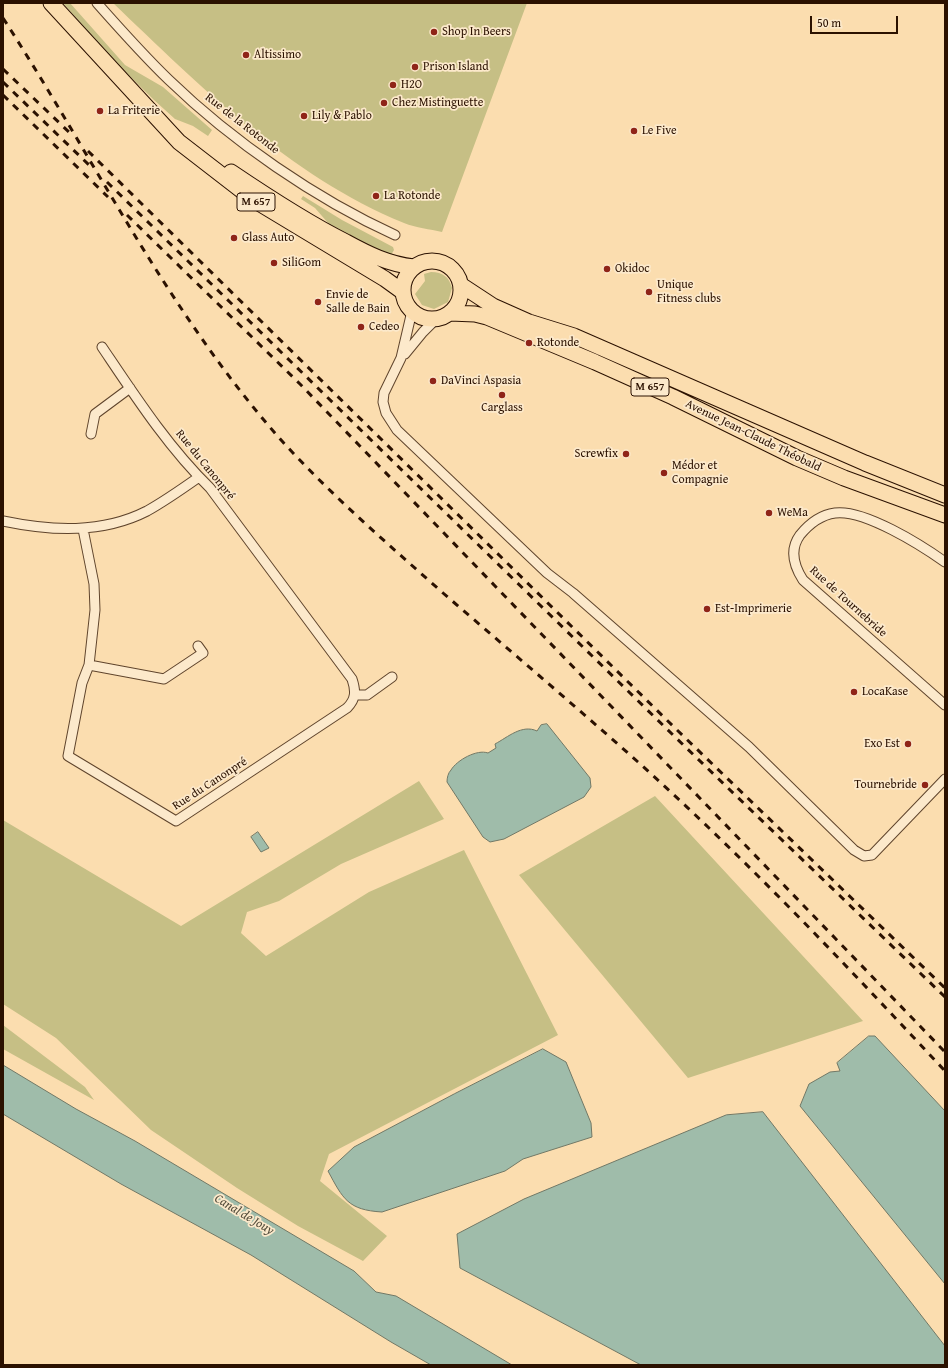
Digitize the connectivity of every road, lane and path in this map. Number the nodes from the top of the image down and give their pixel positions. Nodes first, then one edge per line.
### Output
1 (51, 3) edge
2 (97, 3) edge
3 (128, 87) junction
4 (395, 235) dead end
5 (414, 267) junction
6 (461, 285) junction
7 (403, 292) junction
8 (412, 311) junction
9 (450, 313) junction
10 (436, 319) junction
11 (102, 346) dead end
12 (402, 358) junction
13 (130, 388) junction
14 (91, 434) dead end
15 (199, 477) junction
16 (844, 478) junction
17 (945, 495) edge
18 (945, 515) edge
19 (3, 521) edge
20 (945, 526) edge
21 (83, 529) junction
22 (945, 562) edge
23 (198, 646) dead end
24 (88, 665) junction
25 (392, 677) dead end
26 (355, 695) junction
27 (945, 705) edge
28 (945, 779) edge

1 - 3 main road, M 657
2 - 4 street, Rue de la Rotonde
3 - 5 main road, M 657
3 - 7 main road, M 657
5 - 6 main road
5 - 7 main road
6 - 9 main road
6 - 17 main road, Avenue Jean-Claude Théobald / M 657
7 - 8 main road
8 - 10 main road
8 - 12 street
9 - 10 main road
9 - 16 main road, Avenue Jean-Claude Théobald / M 657
10 - 12 street
11 - 13 street, Rue du Canonpré
12 - 28 street
13 - 14 street
13 - 15 street, Rue du Canonpré
15 - 21 street
15 - 26 street, Rue du Canonpré
16 - 18 main road, Avenue Jean-Claude Théobald / M 657
16 - 20 main road
19 - 21 street
21 - 24 street, Rue du Canonpré
22 - 27 street, Rue de Tournebride
23 - 24 street
24 - 26 street, Rue du Canonpré
25 - 26 street

